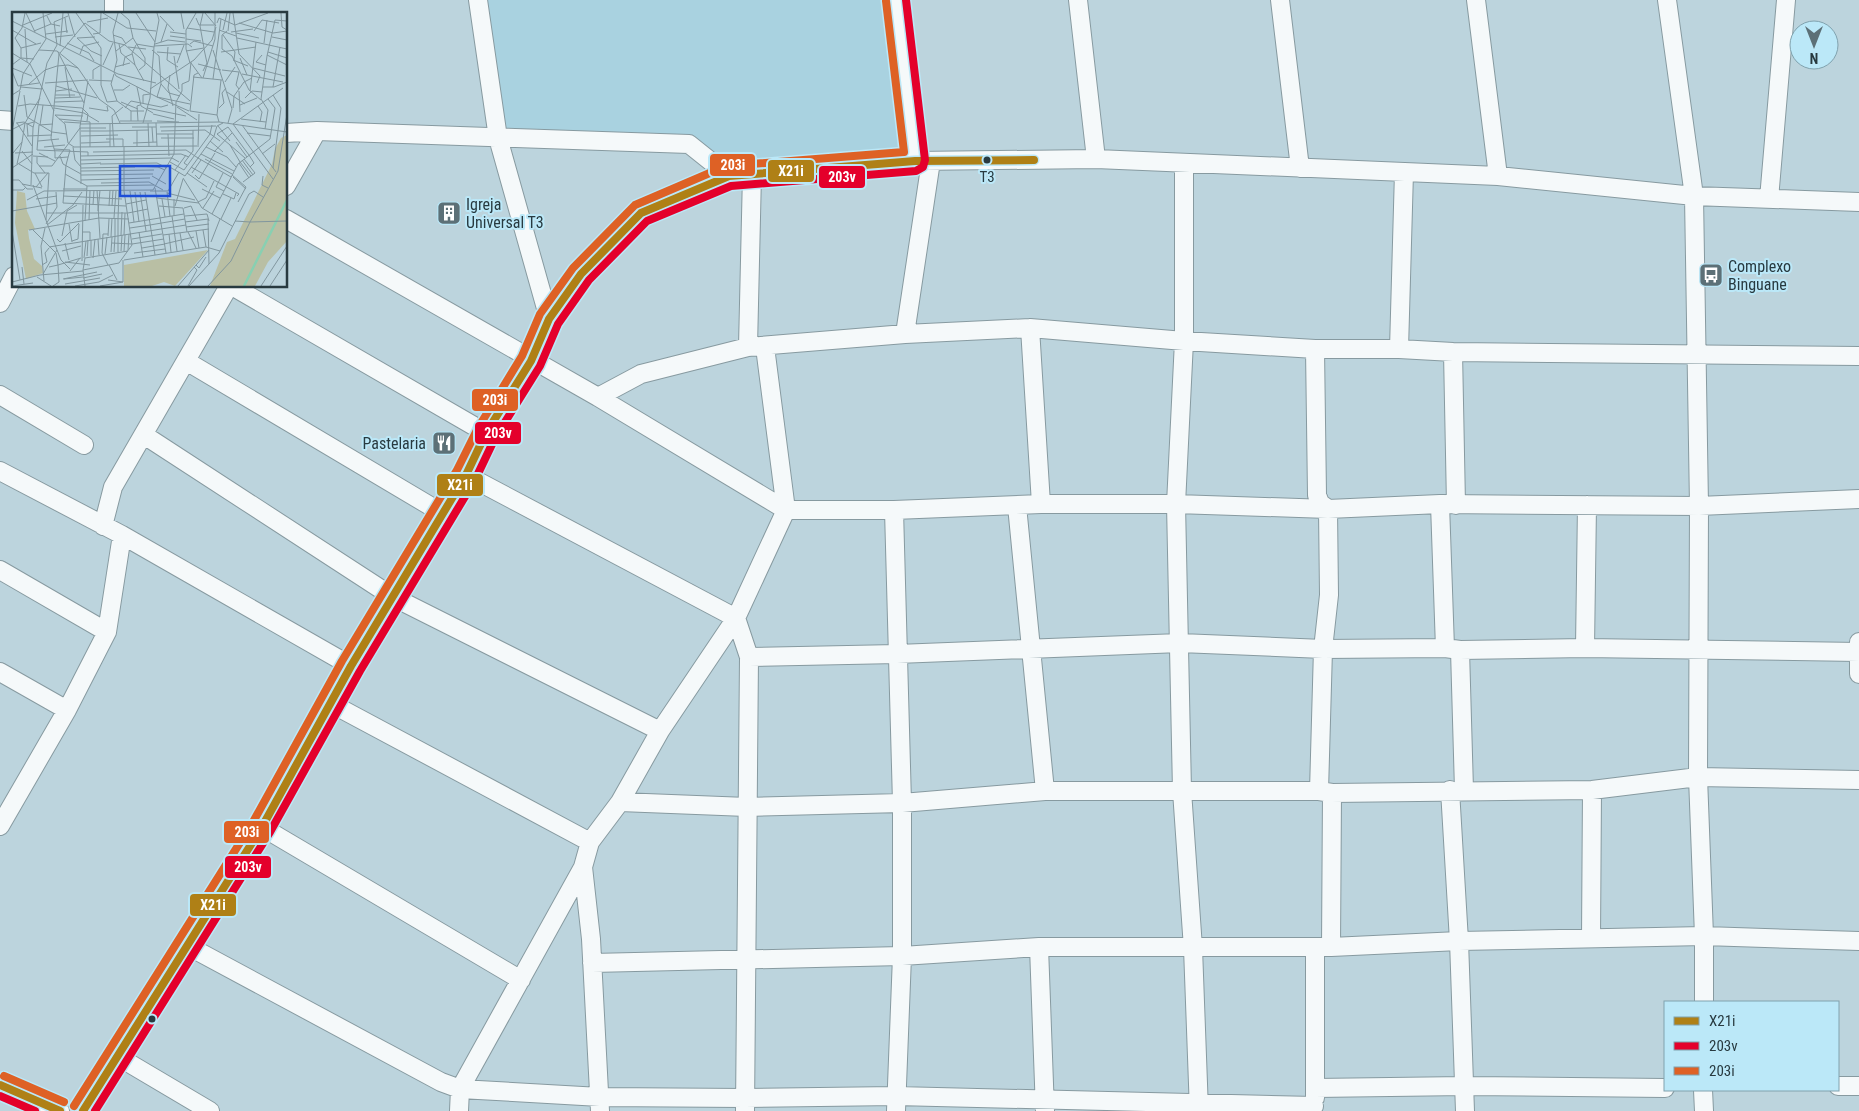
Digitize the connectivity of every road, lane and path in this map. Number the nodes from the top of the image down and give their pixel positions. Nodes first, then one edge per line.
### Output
1 (478, 0) edge
2 (896, 0) edge
3 (1078, 0) edge
4 (1280, 0) edge
5 (1476, 0) edge
6 (1667, 0) edge
7 (1786, 0) edge
8 (317, 132) junction
9 (288, 133) edge
10 (498, 138) junction
11 (1096, 159) junction
12 (923, 161) junction
13 (1184, 163) junction
14 (1300, 168) junction
15 (1404, 172) junction
16 (752, 174) junction
17 (729, 176) junction
18 (1498, 176) junction
19 (288, 183) edge
20 (1694, 196) junction
21 (1769, 200) junction
22 (1859, 202) edge
23 (288, 220) edge
24 (12, 280) edge
25 (229, 288) edge
26 (233, 288) edge
27 (0, 303) edge
28 (549, 319) junction
29 (1030, 328) junction
30 (905, 334) junction
31 (1184, 341) junction
32 (756, 347) junction
33 (1315, 349) junction
34 (1399, 349) junction
35 (1452, 352) junction
36 (1697, 355) junction
37 (1859, 356) edge
38 (532, 360) junction
39 (186, 361) junction
40 (0, 395) edge
41 (598, 397) junction
42 (486, 433) junction
43 (144, 435) junction
44 (84, 445) dead end
45 (0, 471) edge
46 (466, 475) junction
47 (1859, 499) edge
48 (1040, 504) junction
49 (1176, 504) junction
50 (1448, 505) junction
51 (1587, 505) junction
52 (1017, 506) junction
53 (1699, 506) junction
54 (1328, 509) junction
55 (786, 510) junction
56 (894, 510) junction
57 (442, 513) junction
58 (103, 526) junction
59 (122, 535) junction
60 (0, 570) edge
61 (394, 598) junction
62 (736, 618) junction
63 (107, 632) junction
64 (1180, 643) junction
65 (1031, 648) junction
66 (1585, 648) junction
67 (1323, 649) junction
68 (1453, 649) junction
69 (1859, 649) edge
70 (1699, 650) junction
71 (897, 654) junction
72 (749, 658) junction
73 (352, 666) junction
74 (0, 672) edge
75 (1859, 674) edge
76 (332, 704) junction
77 (67, 710) junction
78 (660, 730) junction
79 (1698, 777) junction
80 (1859, 780) edge
81 (1045, 790) junction
82 (1182, 790) junction
83 (1457, 790) junction
84 (1592, 790) junction
85 (1325, 792) junction
86 (620, 802) junction
87 (902, 803) junction
88 (746, 807) junction
89 (0, 826) edge
90 (262, 827) junction
91 (590, 842) junction
92 (584, 867) junction
93 (1704, 936) junction
94 (1591, 938) junction
95 (1459, 941) junction
96 (1859, 941) edge
97 (188, 946) junction
98 (1039, 947) junction
99 (1323, 947) junction
100 (1193, 948) junction
101 (902, 956) junction
102 (746, 960) junction
103 (592, 963) junction
104 (521, 980) junction
105 (1704, 1001) edge
106 (117, 1056) junction
107 (0, 1085) edge
108 (1465, 1086) junction
109 (1839, 1086) edge
110 (1859, 1086) edge
111 (1315, 1088) junction
112 (1664, 1088) edge
113 (460, 1089) junction
114 (1703, 1091) edge
115 (896, 1103) edge
116 (600, 1104) edge
117 (745, 1104) edge
118 (1045, 1105) edge
119 (1199, 1107) edge
120 (1315, 1108) edge
121 (60, 1111) edge
122 (83, 1111) edge
123 (210, 1111) edge
124 (459, 1111) edge
125 (1465, 1111) edge
126 (1704, 1111) edge

1 - 10 street
2 - 12 street
3 - 11 street
4 - 14 street
5 - 18 street
6 - 20 street
7 - 21 street
8 - 9 street
8 - 10 street
8 - 19 street
10 - 17 street
10 - 28 street
11 - 12 street
11 - 13 street
12 - 16 street
12 - 30 street
13 - 14 street
13 - 31 street
14 - 15 street
15 - 18 street
15 - 34 street
16 - 17 street
16 - 32 street
17 - 28 street
18 - 20 street
20 - 21 street
20 - 36 street
21 - 22 street
23 - 38 street
24 - 27 street
25 - 39 street
26 - 42 street
28 - 38 street
29 - 30 street
29 - 31 street
29 - 48 street
30 - 32 street
31 - 33 street
31 - 49 street
32 - 41 street
32 - 55 street
33 - 34 street
33 - 54 street
34 - 35 street
35 - 36 street
35 - 50 street
36 - 37 street
36 - 53 street
38 - 41 street
38 - 42 street
39 - 43 street
39 - 57 street
40 - 44 street
41 - 55 street
42 - 46 street
43 - 58 street
43 - 61 street
45 - 58 street
46 - 57 street
46 - 62 street
47 - 53 street
48 - 49 street
48 - 52 street
49 - 54 street
49 - 64 street
50 - 51 street
50 - 54 street
50 - 68 street
51 - 53 street
51 - 66 street
52 - 56 street
52 - 65 street
53 - 70 street
54 - 67 street
55 - 56 street
55 - 62 street
56 - 71 street
57 - 61 street
58 - 59 street
59 - 63 street
59 - 73 street
60 - 63 street
61 - 73 street
61 - 78 street
62 - 72 street
62 - 78 street
63 - 77 street
64 - 65 street
64 - 67 street
64 - 82 street
65 - 71 street
65 - 81 street
66 - 68 street
66 - 70 street
67 - 68 street
67 - 85 street
68 - 83 street
69 - 70 street
69 - 75 street
70 - 79 street
71 - 72 street
71 - 87 street
72 - 88 street
73 - 76 street
74 - 77 street
76 - 90 street
76 - 91 street
77 - 89 street
78 - 86 street
79 - 80 street
79 - 84 street
79 - 93 street
81 - 82 street
81 - 87 street
82 - 85 street
82 - 100 street
83 - 84 street
83 - 85 street
83 - 95 street
84 - 94 street
85 - 99 street
86 - 88 street
86 - 91 street
87 - 88 street
87 - 101 street
88 - 102 street
90 - 97 street
90 - 104 street
91 - 92 street
92 - 103 street
92 - 104 street
93 - 94 street
93 - 96 street
93 - 105 street
94 - 95 street
95 - 99 street
95 - 108 street
97 - 106 street
97 - 113 street
98 - 100 street
98 - 101 street
98 - 118 street
99 - 100 street
99 - 111 street
100 - 119 street
101 - 102 street
101 - 115 street
102 - 103 street
102 - 117 street
103 - 116 street
104 - 113 street
106 - 122 street
106 - 123 street
107 - 121 street
108 - 111 street
108 - 112 street
108 - 125 street
109 - 110 street
111 - 120 street
113 - 116 street
113 - 124 street
114 - 126 street
115 - 117 street
115 - 118 street
116 - 117 street
118 - 119 street
119 - 120 street

